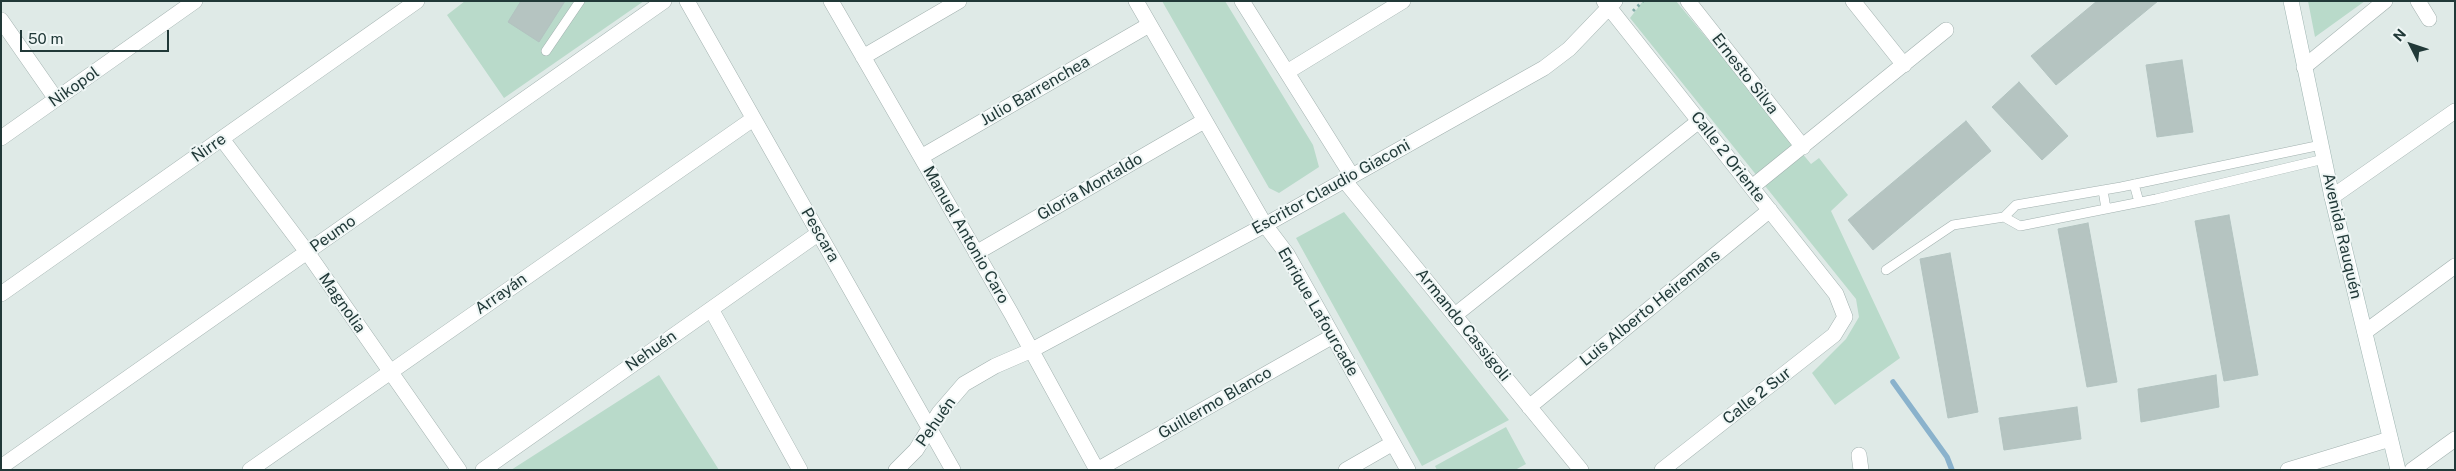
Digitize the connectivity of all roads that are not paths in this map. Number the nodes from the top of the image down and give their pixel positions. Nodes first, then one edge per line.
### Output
1 (195, 1) edge
2 (417, 1) edge
3 (580, 1) edge
4 (664, 1) edge
5 (686, 1) edge
6 (831, 1) edge
7 (959, 1) edge
8 (1136, 1) edge
9 (1242, 1) edge
10 (1403, 1) edge
11 (1688, 1) edge
12 (1854, 1) edge
13 (2291, 1) edge
14 (2385, 1) edge
15 (2418, 1) edge
16 (1610, 3) edge
17 (2429, 19) dead end
18 (1, 20) edge
19 (1149, 25) junction
20 (1946, 30) dead end
21 (546, 51) dead end
22 (864, 57) junction
23 (1904, 65) junction
24 (2304, 67) junction
25 (1287, 72) junction
26 (56, 99) junction
27 (2455, 110) edge
28 (753, 119) junction
29 (1204, 121) junction
30 (1699, 121) junction
31 (1, 138) edge
32 (222, 139) junction
33 (1803, 146) junction
34 (2322, 152) junction
35 (921, 157) junction
36 (1348, 178) junction
37 (2134, 184) junction
38 (1752, 187) junction
39 (2103, 190) junction
40 (2332, 197) junction
41 (2139, 202) junction
42 (2106, 209) junction
43 (1770, 210) junction
44 (2004, 217) junction
45 (1265, 225) junction
46 (819, 233) junction
47 (306, 252) junction
48 (976, 253) junction
49 (2455, 266) edge
50 (1886, 270) dead end
51 (1, 294) edge
52 (711, 309) junction
53 (1455, 315) junction
54 (1845, 317) joint
55 (2365, 332) junction
56 (1333, 336) junction
57 (1032, 350) junction
58 (390, 372) junction
59 (1529, 407) junction
60 (930, 427) junction
61 (2390, 439) junction
62 (2455, 439) edge
63 (1393, 443) junction
64 (1, 467) edge
65 (250, 470) edge
66 (459, 470) edge
67 (483, 470) edge
68 (800, 470) edge
69 (896, 470) edge
70 (953, 470) edge
71 (1097, 470) edge
72 (1346, 470) edge
73 (1408, 470) edge
74 (1581, 470) edge
75 (1662, 470) edge
76 (2288, 470) edge
77 (2398, 470) edge
78 (2412, 470) edge

1 - 26 street, Nikopol
2 - 32 street, Ñirre
3 - 21 lane
4 - 47 street, Peumo
5 - 28 street, Pescara
6 - 22 street, Manuel Antonio Caro
7 - 22 street
8 - 19 street, Enrique Lafourcade
9 - 25 street, Armando Cassigoli
10 - 25 street
11 - 33 street, Ernesto Silva
12 - 23 street
13 - 24 street, Avenida Rauquén
14 - 24 street
15 - 17 street
16 - 30 street, Calle 2 Oriente
16 - 36 street, Escritor Claudio Giaconi
18 - 26 street
19 - 29 street, Enrique Lafourcade
19 - 35 street, Julio Barrenchea
20 - 23 street
22 - 35 street, Manuel Antonio Caro
23 - 33 street
24 - 34 street, Avenida Rauquén
25 - 36 street, Armando Cassigoli
26 - 31 street, Nikopol
27 - 40 street
28 - 46 street, Pescara
28 - 58 street, Arrayán
29 - 45 street, Enrique Lafourcade
29 - 48 street, Gloria Montaldo
30 - 38 street, Calle 2 Oriente
30 - 53 street
32 - 47 street, Magnolia
32 - 51 street, Ñirre
33 - 38 street
34 - 37 lane
34 - 40 street, Avenida Rauquén
34 - 41 lane
35 - 48 street, Manuel Antonio Caro
36 - 45 street, Escritor Claudio Giaconi
36 - 53 street, Armando Cassigoli
37 - 39 lane
37 - 41 lane
38 - 43 street, Calle 2 Oriente
39 - 42 lane
39 - 44 lane
40 - 55 street, Avenida Rauquén
41 - 42 lane
42 - 44 lane
43 - 54 street, Calle 2 Oriente
43 - 59 street, Luis Alberto Heiremans
44 - 50 lane
45 - 56 street, Enrique Lafourcade
45 - 57 street, Escritor Claudio Giaconi
46 - 52 street, Nehuén
46 - 60 street, Pescara
47 - 58 street, Magnolia
47 - 64 street, Peumo
48 - 57 street, Manuel Antonio Caro
49 - 55 street
52 - 67 street, Nehuén
52 - 68 street
53 - 59 street, Armando Cassigoli
54 - 75 street, Calle 2 Sur
55 - 61 street, Avenida Rauquén
56 - 63 street, Enrique Lafourcade
56 - 71 street, Guillermo Blanco
57 - 60 street, Pehuén
57 - 71 street, Manuel Antonio Caro
58 - 65 street, Arrayán
58 - 66 street, Magnolia
59 - 74 street, Armando Cassigoli
60 - 69 street, Pehuén
60 - 70 street, Pescara
61 - 76 street
61 - 77 street, Avenida Rauquén
62 - 78 street
63 - 72 street
63 - 73 street, Enrique Lafourcade

